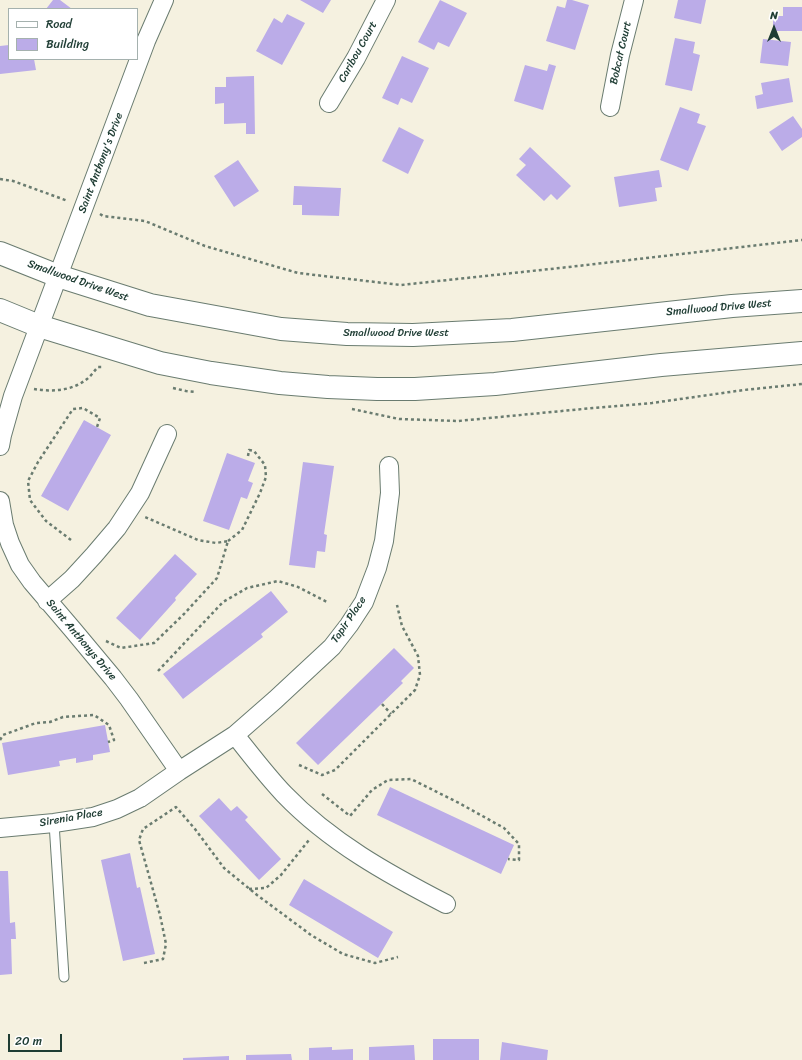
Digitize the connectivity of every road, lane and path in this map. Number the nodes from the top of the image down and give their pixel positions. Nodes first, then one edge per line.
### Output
1 (164, 0) edge
2 (386, 0) edge
3 (634, 0) edge
4 (328, 103) dead end
5 (610, 106) dead end
6 (0, 179) edge
7 (64, 200) dead end
8 (103, 216) dead end
9 (802, 240) edge
10 (0, 253) edge
11 (58, 276) junction
12 (802, 301) edge
13 (0, 310) edge
14 (39, 326) junction
15 (802, 353) edge
16 (103, 367) dead end
17 (802, 384) edge
18 (173, 388) dead end
19 (31, 389) dead end
20 (201, 392) dead end
21 (346, 408) dead end
22 (98, 427) dead end
23 (167, 434) dead end
24 (0, 446) edge
25 (248, 456) dead end
26 (389, 466) dead end
27 (0, 501) edge
28 (129, 510) junction
29 (71, 540) dead end
30 (228, 541) junction
31 (47, 601) junction
32 (327, 602) dead end
33 (397, 606) dead end
34 (105, 640) dead end
35 (158, 671) dead end
36 (382, 704) dead end
37 (391, 714) junction
38 (235, 735) junction
39 (0, 740) edge
40 (108, 742) dead end
41 (298, 765) dead end
42 (179, 771) junction
43 (322, 794) dead end
44 (54, 823) junction
45 (320, 826) junction
46 (0, 828) edge
47 (508, 859) dead end
48 (249, 889) junction
49 (446, 904) dead end
50 (398, 958) dead end
51 (144, 963) dead end
52 (64, 977) dead end

1 - 11 street, Saint Anthony's Drive
2 - 4 street, Caribou Court
3 - 5 street, Bobcat Court
6 - 7 path
8 - 9 path
10 - 11 street, Smallwood Drive West
11 - 12 street, Smallwood Drive West
11 - 14 street, Saint Anthony's Drive
13 - 14 street
14 - 15 street
14 - 24 street
16 - 19 path
17 - 21 path
18 - 20 path
22 - 29 path
23 - 28 street
25 - 30 path
26 - 38 street, Tapir Place
27 - 31 street, Saint Anthonys Drive
28 - 30 path
28 - 31 street
30 - 34 path
31 - 42 street, Saint Anthonys Drive
32 - 35 path
33 - 37 path
36 - 37 path
37 - 41 path
38 - 42 street, Tapir Place
38 - 45 street
39 - 40 path
42 - 44 street, Sirenia Place
43 - 47 path
44 - 46 street, Sirenia Place
44 - 52 lane
45 - 48 path
45 - 49 street
48 - 50 path
48 - 51 path

